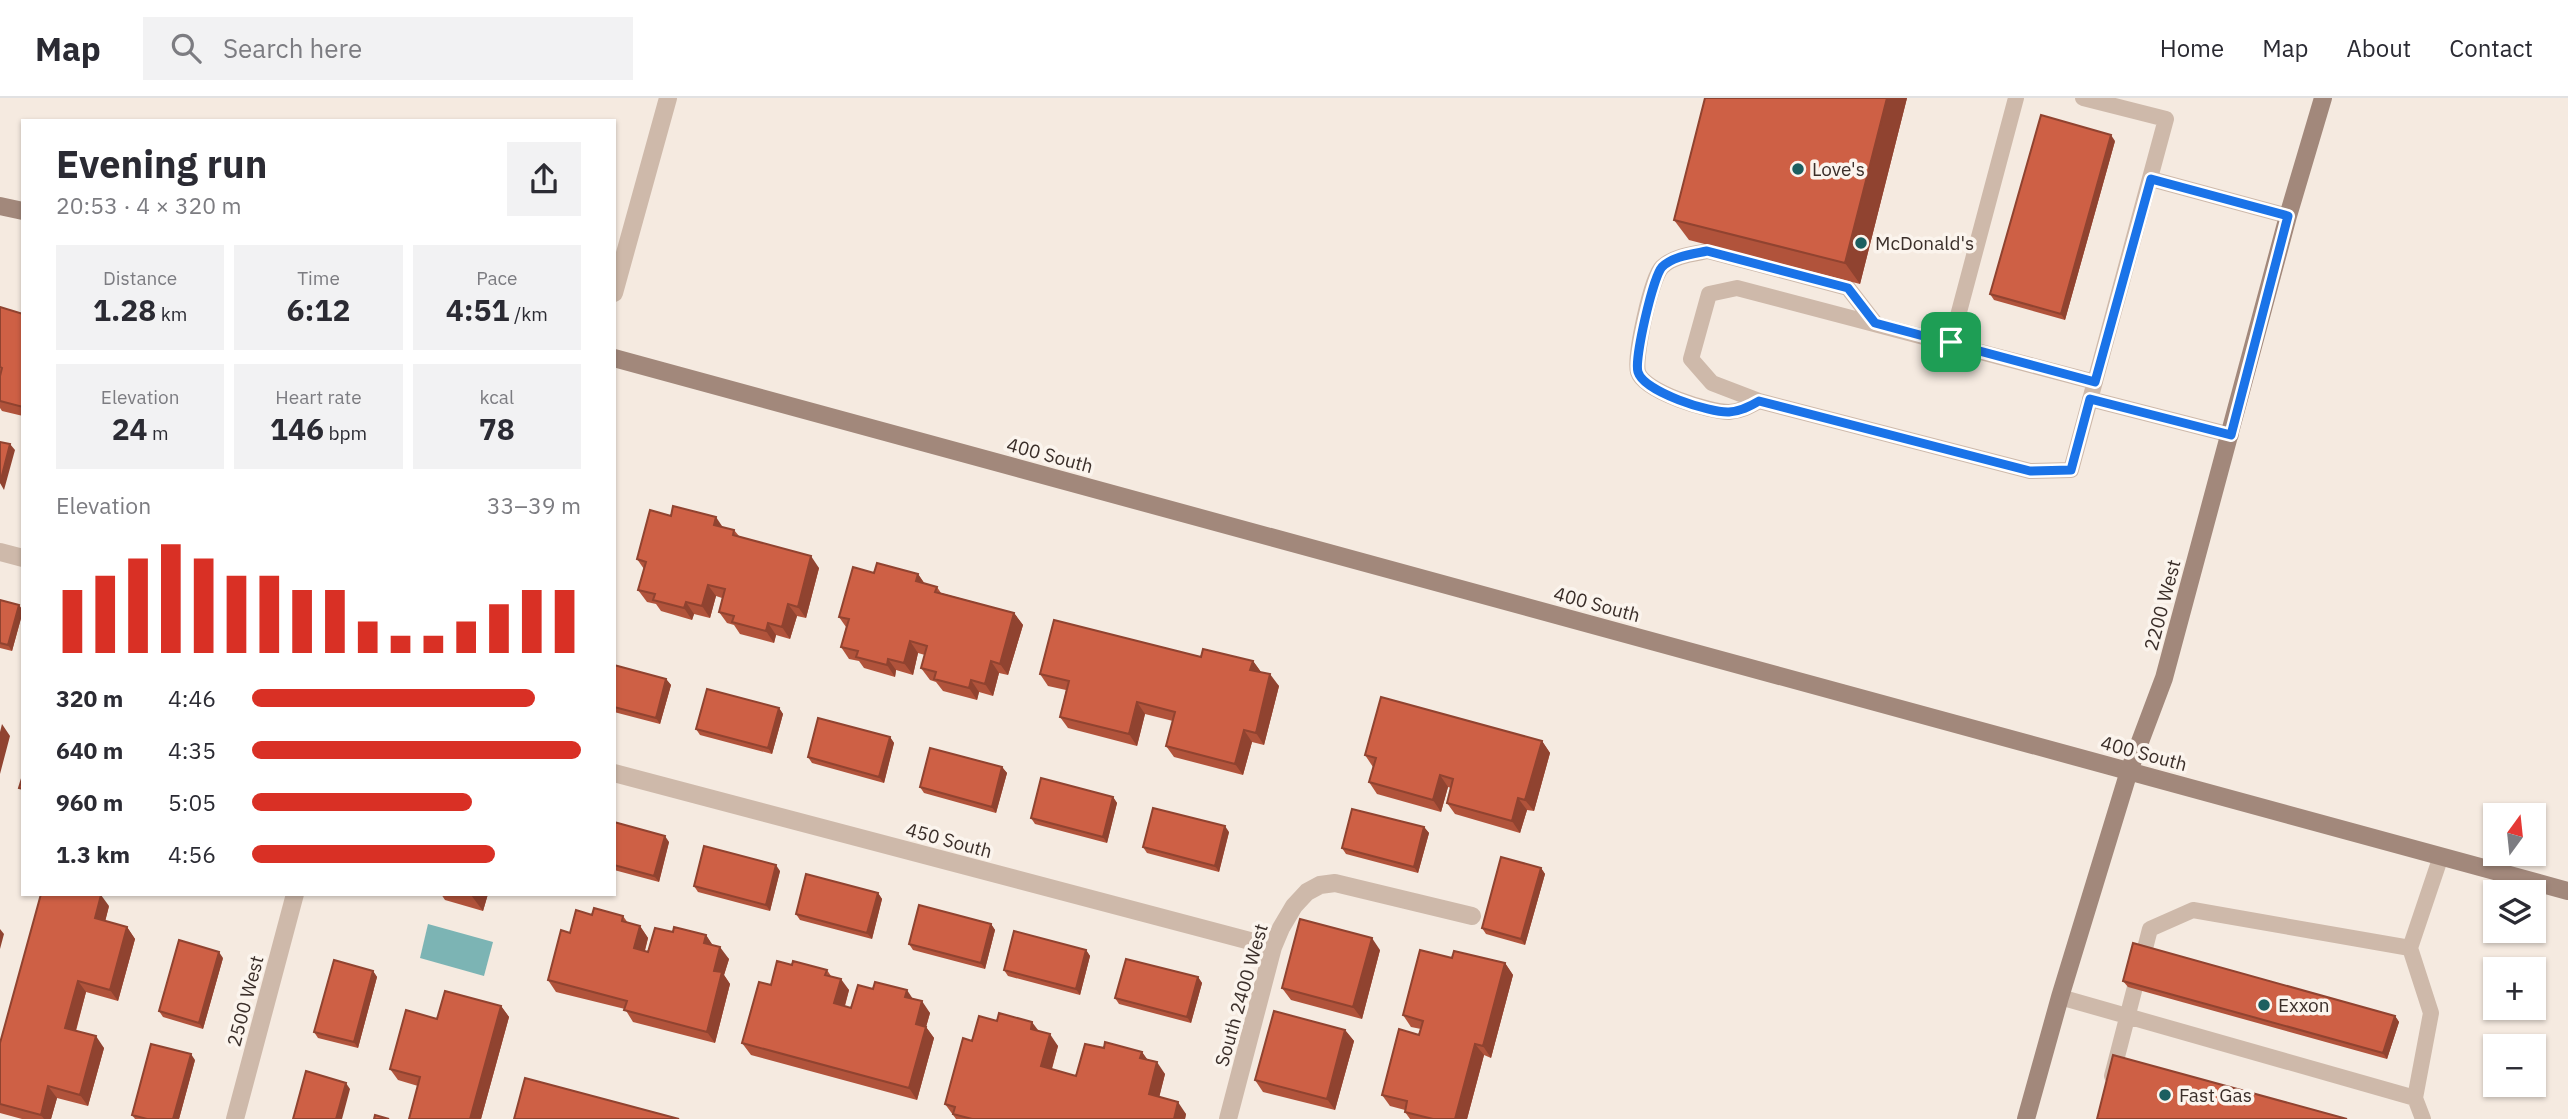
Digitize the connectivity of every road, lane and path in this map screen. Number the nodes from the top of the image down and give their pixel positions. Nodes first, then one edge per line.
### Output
1 (668, 98) edge
2 (2016, 98) edge
3 (2083, 98) edge
4 (2323, 98) edge
5 (2151, 179) junction
6 (0, 206) edge
7 (21, 211) edge
8 (2288, 216) junction
9 (616, 286) edge
10 (1875, 323) junction
11 (1951, 342) junction
12 (616, 359) edge
13 (2095, 382) junction
14 (2090, 399) junction
15 (1759, 401) junction
16 (2231, 435) junction
17 (0, 552) edge
18 (21, 557) edge
19 (2129, 771) junction
20 (616, 775) edge
21 (2441, 856) junction
22 (2568, 891) edge
23 (294, 896) edge
24 (1472, 916) dead end
25 (1273, 947) junction
26 (2410, 948) junction
27 (2060, 997) junction
28 (2127, 1017) junction
29 (2108, 1093) edge
30 (2415, 1097) junction
31 (235, 1119) edge
32 (1228, 1119) edge
33 (2026, 1119) edge
34 (2423, 1119) edge

1 - 9 street
2 - 11 lane
3 - 5 lane
4 - 8 main road, 2200 West
5 - 8 lane
5 - 13 lane
6 - 7 main road
8 - 16 main road, 2200 West
10 - 11 lane
10 - 15 lane
10 - 15 lane
11 - 13 lane
12 - 19 main road, 400 South
13 - 14 lane
14 - 15 lane
14 - 16 lane
16 - 19 main road, 2200 West
17 - 18 street
19 - 21 main road, 400 South
19 - 27 main road, 2200 West
20 - 25 street, 450 South
21 - 22 main road, 400 South
21 - 26 lane
23 - 31 street, 2500 West
24 - 25 street, South 2400 West
25 - 32 street, South 2400 West
26 - 28 lane
26 - 30 lane
27 - 28 lane
27 - 33 main road, 2200 West
28 - 29 lane
28 - 30 lane
30 - 34 lane

